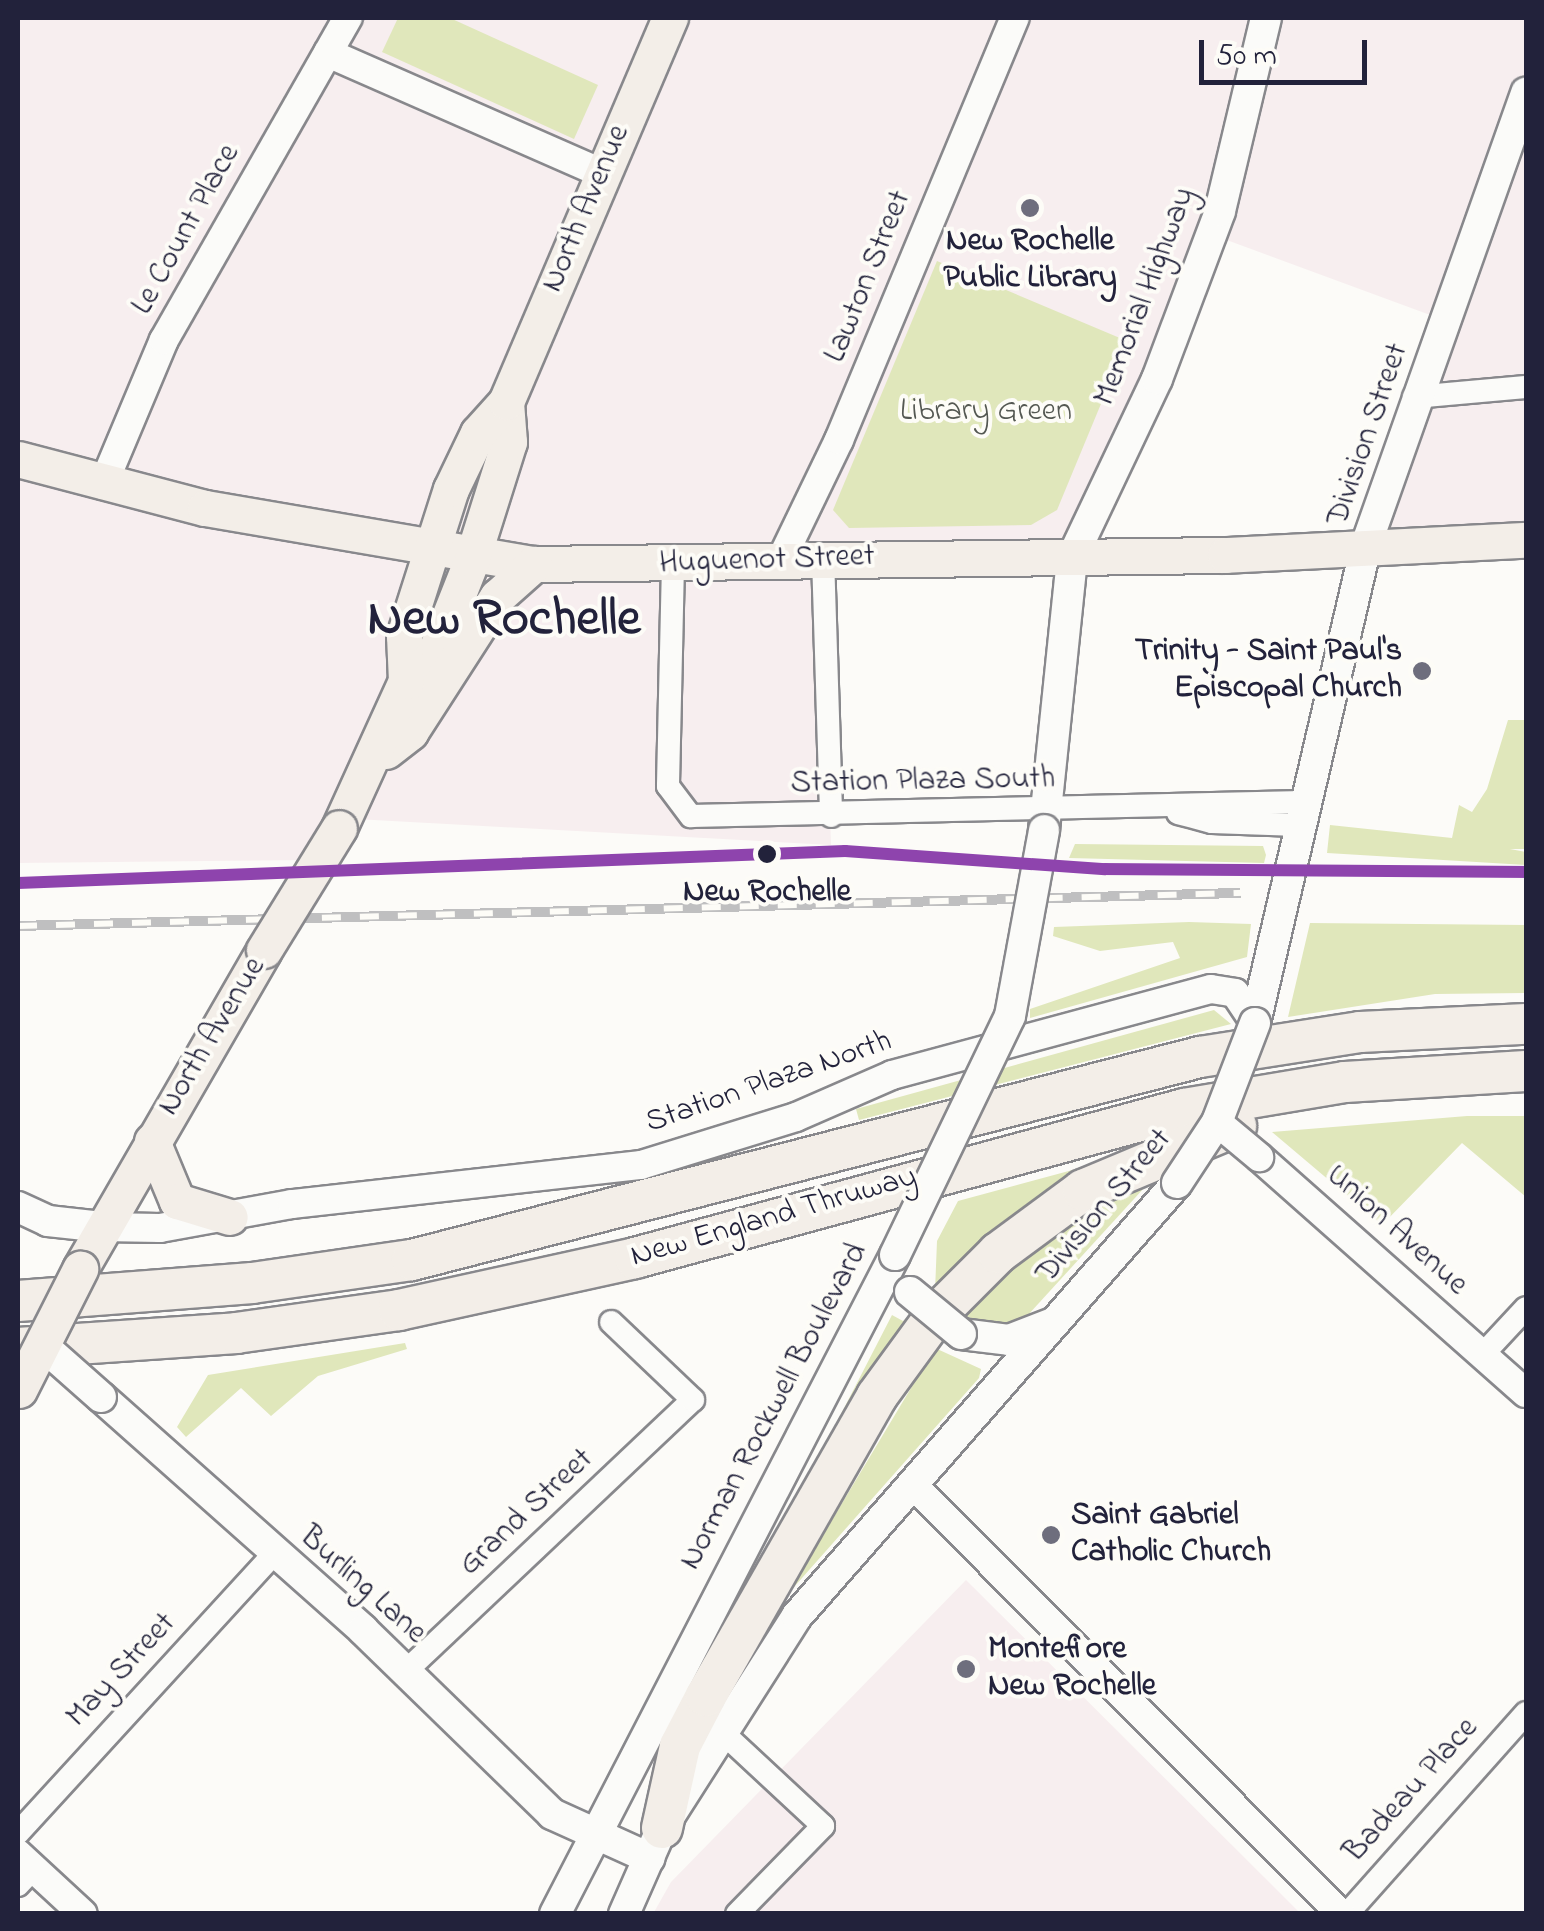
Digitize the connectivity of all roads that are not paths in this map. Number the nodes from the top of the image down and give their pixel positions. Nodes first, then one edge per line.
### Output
1 (348, 18) edge
2 (670, 18) edge
3 (1014, 18) edge
4 (1266, 18) edge
5 (328, 53) junction
6 (1526, 92) edge
7 (601, 173) junction
8 (1526, 388) edge
9 (1414, 396) junction
10 (506, 402) junction
11 (18, 459) edge
12 (103, 484) junction
13 (1526, 540) edge
14 (1366, 545) junction
15 (431, 552) junction
16 (823, 557) junction
17 (472, 558) junction
18 (1072, 558) junction
19 (781, 560) junction
20 (534, 564) junction
21 (672, 564) junction
22 (406, 681) junction
23 (374, 761) junction
24 (830, 816) junction
25 (1045, 821) junction
26 (1299, 824) junction
27 (1255, 1023) junction
28 (1526, 1024) edge
29 (1517, 1071) edge
30 (1217, 1122) junction
31 (152, 1141) junction
32 (18, 1207) edge
33 (230, 1217) junction
34 (102, 1227) junction
35 (893, 1258) junction
36 (18, 1301) edge
37 (1526, 1308) edge
38 (18, 1316) edge
39 (611, 1322) dead end
40 (1054, 1323) junction
41 (29, 1346) edge
42 (1485, 1352) junction
43 (18, 1391) edge
44 (1526, 1393) edge
45 (916, 1488) junction
46 (274, 1554) junction
47 (405, 1672) junction
48 (1526, 1712) edge
49 (722, 1732) junction
50 (18, 1833) edge
51 (593, 1837) junction
52 (655, 1843) junction
53 (23, 1869) edge
54 (83, 1914) edge
55 (555, 1914) edge
56 (624, 1914) edge
57 (736, 1914) edge
58 (1344, 1914) edge

1 - 5 street, Le Count Place
2 - 7 main road, North Avenue
3 - 19 street, Lawton Street
4 - 18 main road, Memorial Highway
5 - 7 street
5 - 12 street, Le Count Place
6 - 9 main road, Division Street
7 - 10 main road, North Avenue
8 - 9 street
9 - 14 main road, Division Street
10 - 15 main road, North Avenue
10 - 17 main road, North Avenue
11 - 12 main road, Huguenot Street
12 - 15 main road, Huguenot Street
13 - 14 main road, Huguenot Street
14 - 18 main road, Huguenot Street
14 - 26 main road, Division Street
15 - 17 main road, Huguenot Street
15 - 22 main road, North Avenue
16 - 18 main road, Huguenot Street
16 - 19 main road, Huguenot Street
16 - 24 street
17 - 20 main road, Huguenot Street
17 - 22 main road, North Avenue
18 - 25 main road, Memorial Highway
19 - 21 main road, Huguenot Street
20 - 21 main road, Huguenot Street
20 - 23 main road
21 - 24 street, Station Plaza South
22 - 23 main road, North Avenue
23 - 31 main road, North Avenue, bridge
24 - 25 street, Station Plaza South
25 - 26 street, Station Plaza South
25 - 35 main road, Norman Rockwell Boulevard, bridge
26 - 27 main road, Division Street
27 - 30 main road, Division Street, bridge
27 - 33 street, Station Plaza North
28 - 36 highway, New England Thruway
29 - 41 highway, New England Thruway
29 - 52 highway
30 - 40 main road, Division Street, bridge
30 - 42 street, Union Avenue, bridge
31 - 33 main road
31 - 34 main road, North Avenue
32 - 34 main road
33 - 34 street, Station Plaza North
34 - 41 main road, North Avenue, bridge
35 - 40 main road, bridge
35 - 51 main road, Norman Rockwell Boulevard
37 - 42 street
38 - 41 main road, Burling Lane
39 - 47 street, Grand Street
40 - 45 main road, Division Street
41 - 43 main road, North Avenue, bridge
41 - 46 main road, Burling Lane, bridge
42 - 44 street, Union Avenue
45 - 49 main road, Division Street
45 - 58 street
46 - 47 main road, Burling Lane
46 - 50 street, May Street
47 - 51 main road, Burling Lane
48 - 58 street, Badeau Place
49 - 52 main road, Division Street
49 - 57 street
51 - 52 main road, Burling Lane
51 - 55 main road
52 - 56 main road
53 - 54 street

